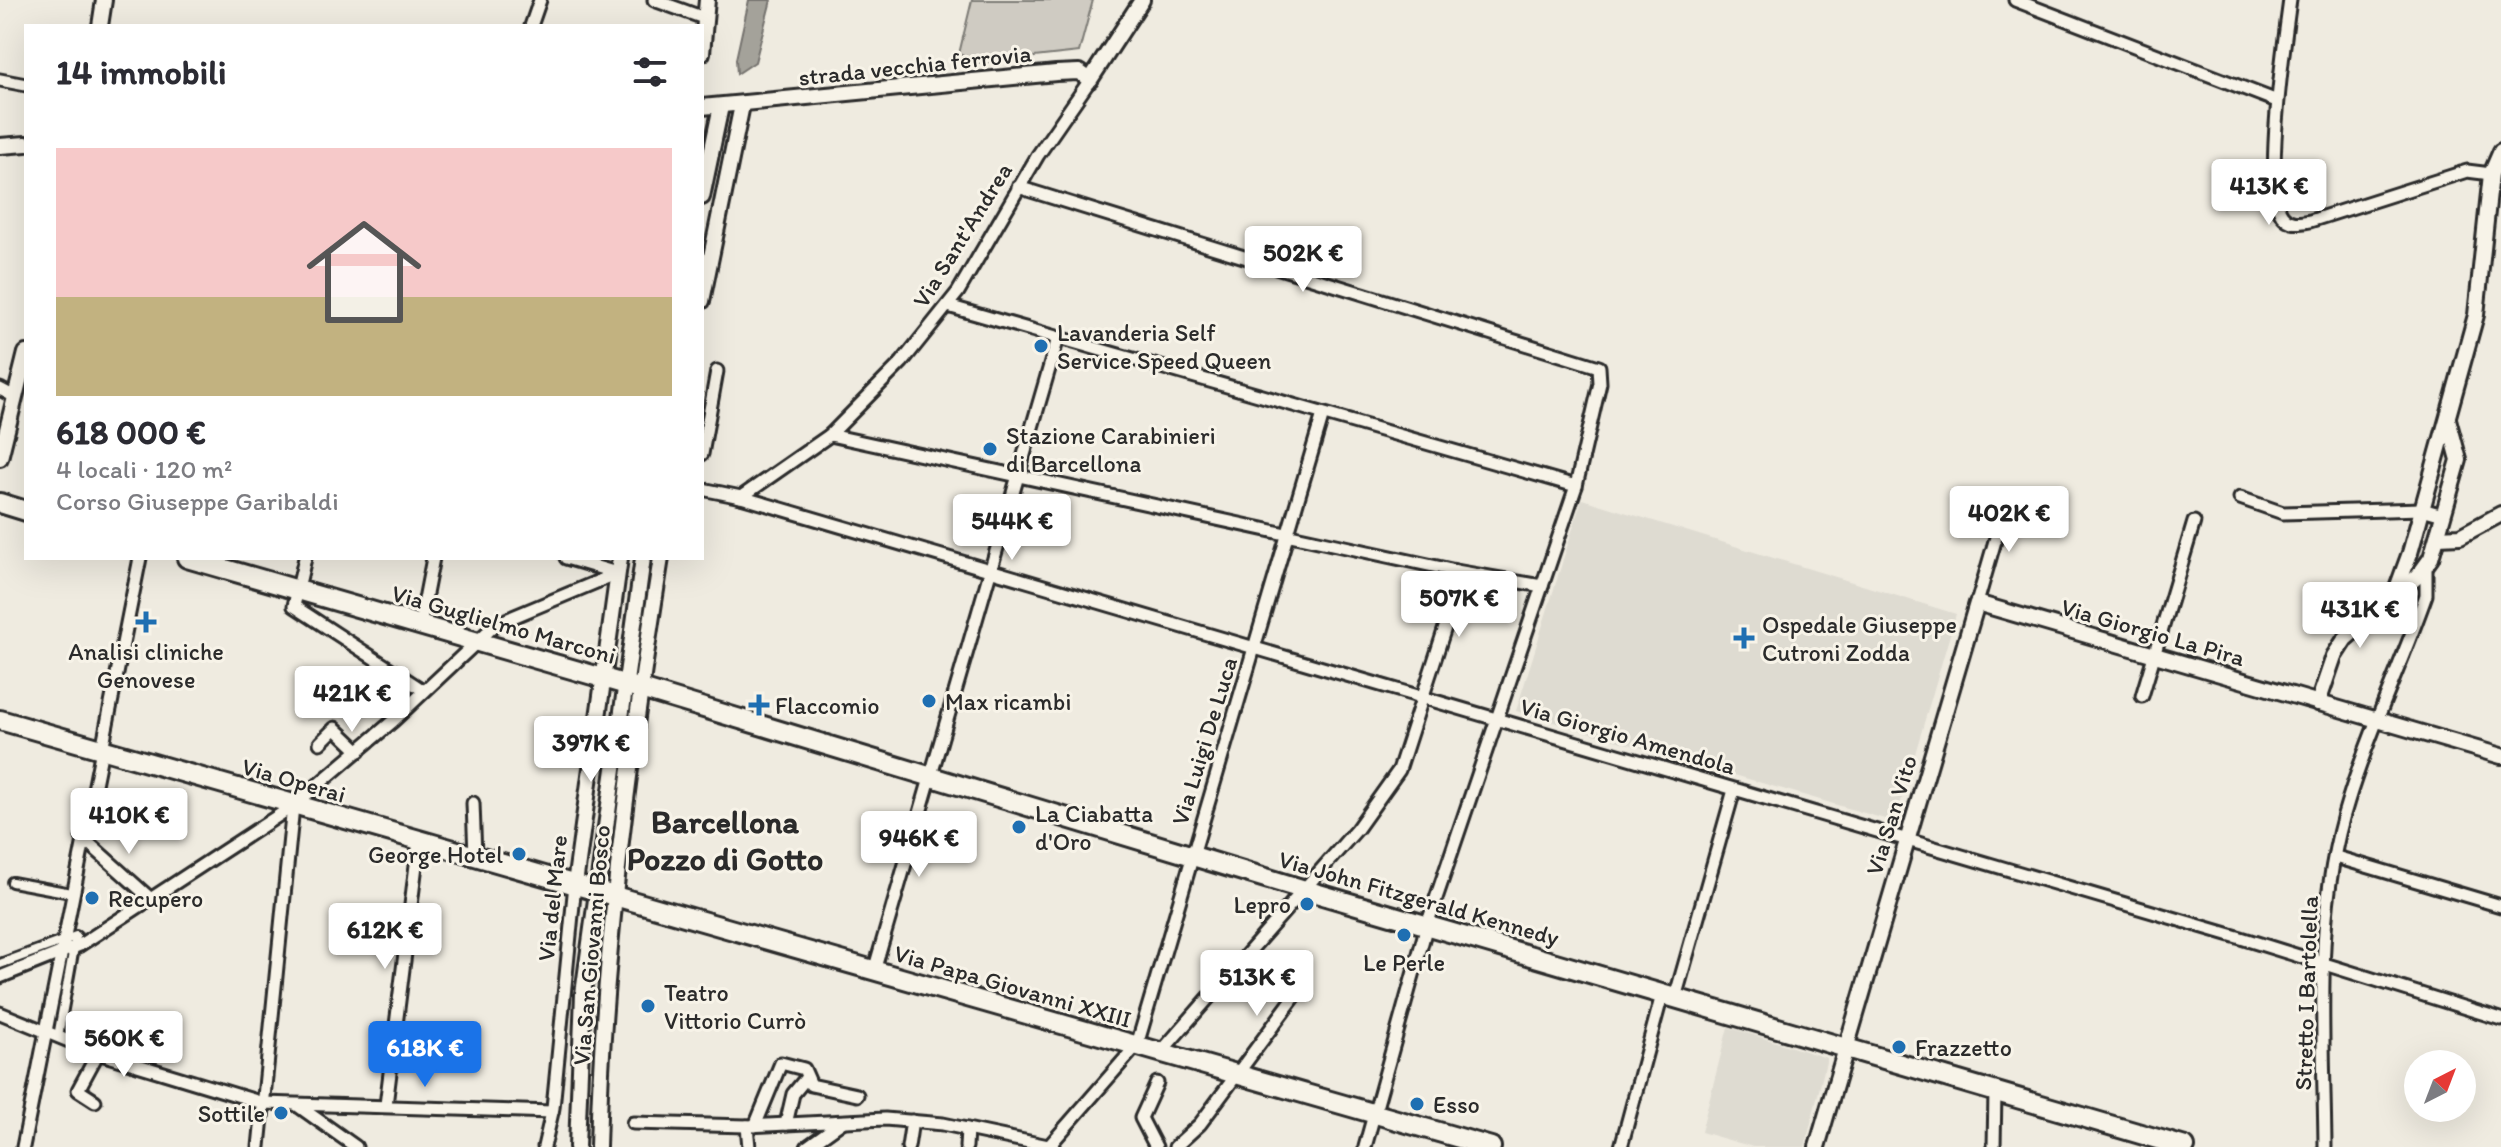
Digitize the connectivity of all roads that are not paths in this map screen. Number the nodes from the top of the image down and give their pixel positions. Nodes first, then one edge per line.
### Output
1 (104, 0) edge
2 (540, 0) edge
3 (654, 0) edge
4 (707, 0) edge
5 (2015, 0) edge
6 (2290, 0) edge
7 (1138, 1) edge
8 (704, 18) junction
9 (100, 24) edge
10 (532, 24) edge
11 (704, 24) edge
12 (0, 80) edge
13 (1090, 80) junction
14 (24, 85) edge
15 (2277, 101) junction
16 (742, 105) junction
17 (711, 107) edge
18 (24, 144) edge
19 (0, 146) edge
20 (2501, 151) edge
21 (2491, 174) junction
22 (704, 177) edge
23 (1018, 187) junction
24 (705, 259) edge
25 (948, 306) junction
26 (1058, 338) junction
27 (24, 361) edge
28 (717, 371) dead end
29 (0, 389) edge
30 (15, 397) junction
31 (1323, 414) junction
32 (2448, 418) junction
33 (830, 435) junction
34 (704, 443) edge
35 (0, 458) edge
36 (1019, 476) junction
37 (1576, 486) junction
38 (704, 489) edge
39 (2008, 496) dead end
40 (741, 497) junction
41 (2240, 498) dead end
42 (0, 503) edge
43 (2422, 509) junction
44 (24, 510) edge
45 (2501, 514) edge
46 (2443, 515) junction
47 (2194, 522) dead end
48 (1288, 534) junction
49 (2438, 537) junction
50 (2410, 553) junction
51 (140, 560) edge
52 (194, 560) edge
53 (304, 560) edge
54 (433, 560) edge
55 (581, 560) edge
56 (643, 560) edge
57 (661, 560) edge
58 (2428, 563) junction
59 (619, 565) edge
60 (1456, 571) junction
61 (991, 572) junction
62 (1542, 586) junction
63 (297, 590) junction
64 (2395, 594) junction
65 (1977, 603) junction
66 (420, 625) junction
67 (476, 641) junction
68 (1255, 649) junction
69 (2154, 655) junction
70 (602, 678) junction
71 (632, 686) junction
72 (424, 691) junction
73 (2142, 696) dead end
74 (1421, 697) junction
75 (2318, 703) junction
76 (0, 720) edge
77 (2377, 720) junction
78 (1499, 721) junction
79 (320, 743) dead end
80 (99, 748) junction
81 (359, 751) junction
82 (2501, 756) edge
83 (931, 776) junction
84 (1734, 790) junction
85 (473, 803) dead end
86 (293, 806) junction
87 (82, 837) junction
88 (419, 841) junction
89 (1907, 841) junction
90 (1192, 855) junction
91 (475, 856) junction
92 (2336, 857) junction
93 (12, 882) dead end
94 (575, 884) junction
95 (1302, 889) junction
96 (595, 890) junction
97 (71, 893) junction
98 (615, 895) junction
99 (152, 900) junction
100 (2501, 906) edge
101 (1427, 925) junction
102 (62, 941) junction
103 (73, 948) junction
104 (59, 954) junction
105 (0, 964) edge
106 (2324, 964) junction
107 (874, 971) junction
108 (0, 977) edge
109 (1304, 984) dead end
110 (1668, 997) junction
111 (0, 1011) edge
112 (2501, 1019) edge
113 (44, 1030) junction
114 (1137, 1045) junction
115 (1843, 1048) junction
116 (1161, 1052) junction
117 (98, 1053) junction
118 (1237, 1074) junction
119 (807, 1077) junction
120 (1157, 1083) dead end
121 (1995, 1092) junction
122 (857, 1095) dead end
123 (95, 1101) dead end
124 (263, 1103) junction
125 (296, 1105) junction
126 (386, 1105) junction
127 (552, 1112) junction
128 (1375, 1113) junction
129 (912, 1121) junction
130 (842, 1122) junction
131 (633, 1123) dead end
132 (786, 1124) junction
133 (751, 1126) junction
134 (967, 1129) junction
135 (1051, 1146) edge
136 (23, 1147) edge
137 (259, 1147) edge
138 (356, 1147) edge
139 (544, 1147) edge
140 (577, 1147) edge
141 (598, 1147) edge
142 (749, 1147) edge
143 (807, 1147) edge
144 (908, 1147) edge
145 (966, 1147) edge
146 (1156, 1147) edge
147 (1175, 1147) edge
148 (1365, 1147) edge
149 (1491, 1147) edge
150 (1621, 1147) edge
151 (1817, 1147) edge
152 (1994, 1147) edge
153 (2185, 1147) edge
154 (2325, 1147) edge

1 - 9 street
2 - 10 street
3 - 8 street
4 - 8 street
5 - 15 street
6 - 15 street
7 - 13 street, Via Sant'Andrea
8 - 11 street
12 - 14 street
13 - 16 street, strada vecchia ferrovia
13 - 23 street, Via Sant'Andrea
15 - 21 street
16 - 17 street, strada vecchia ferrovia
16 - 24 street
17 - 22 street, strada vecchia ferrovia
18 - 19 street
20 - 21 street
21 - 32 street
23 - 25 street, Via Sant'Andrea
23 - 37 street
25 - 26 street
25 - 33 street, Via Sant'Andrea
26 - 31 street
26 - 36 street
27 - 30 street
28 - 34 street
29 - 30 street
30 - 35 street
31 - 37 street
31 - 48 street, Via Luigi De Luca
32 - 43 street
32 - 46 street, Stretto I Bartolella
33 - 36 street
33 - 40 street, Via Sant'Andrea
36 - 48 street
36 - 61 street
37 - 62 street
38 - 40 street
39 - 65 street, Via San Vito
40 - 61 street, Via Giorgio Amendola
41 - 43 street
42 - 44 main road
43 - 46 street
43 - 50 street
45 - 49 street
46 - 49 street, Stretto I Bartolella
47 - 69 street
48 - 60 street
48 - 68 street, Via Luigi De Luca
49 - 58 street, Stretto I Bartolella
50 - 58 street
50 - 64 street
51 - 80 street
52 - 63 main road, Via Guglielmo Marconi
53 - 63 street
54 - 66 street
55 - 59 street
56 - 71 street, Via San Giovanni Bosco
57 - 71 street, Via San Giovanni Bosco
58 - 64 street
58 - 77 street, Stretto I Bartolella
59 - 67 street
59 - 70 street, Via del Mare
60 - 62 street
60 - 74 street
61 - 68 street, Via Giorgio Amendola
61 - 83 street
62 - 78 street
63 - 66 main road, Via Guglielmo Marconi
63 - 72 street
64 - 75 street
65 - 69 street, Via Giorgio La Pira
65 - 89 street, Via San Vito
66 - 67 main road, Via Guglielmo Marconi
67 - 70 main road, Via Guglielmo Marconi
67 - 72 street
68 - 74 street, Via Giorgio Amendola
68 - 90 street, Via Luigi De Luca
69 - 73 street
69 - 75 street, Via Giorgio La Pira
70 - 71 main road, Via Guglielmo Marconi
70 - 94 street, Via del Mare
71 - 83 main road, Via John Fitzgerald Kennedy
71 - 96 street, Via San Giovanni Bosco
71 - 98 street, Via San Giovanni Bosco
72 - 81 street
74 - 78 street, Via Giorgio Amendola
74 - 95 street
75 - 77 street, Via Giorgio La Pira
76 - 80 main road, Via Operai
77 - 82 street, Via Giorgio La Pira
77 - 92 street, Stretto I Bartolella
78 - 84 street, Via Giorgio Amendola
78 - 101 street
79 - 81 street
80 - 86 main road, Via Operai
80 - 87 street
81 - 86 street
83 - 90 main road, Via John Fitzgerald Kennedy
83 - 107 street
84 - 89 street, Via Giorgio Amendola
84 - 110 street
85 - 91 street
86 - 88 main road, Via Operai
86 - 99 street
86 - 124 street
87 - 97 street
87 - 99 street
88 - 91 main road, Via Operai
88 - 126 street
89 - 106 street, Via Giorgio Amendola
89 - 115 street, Via San Vito
90 - 95 main road, Via John Fitzgerald Kennedy
90 - 114 street, Via Luigi De Luca
91 - 94 main road, Via Operai
92 - 100 street
92 - 106 street, Stretto I Bartolella
93 - 97 street
94 - 96 main road, Via Operai
94 - 127 street, Via del Mare
95 - 101 main road, Via John Fitzgerald Kennedy
95 - 116 street
96 - 98 main road, Via Papa Giovanni XXIII
96 - 140 street, Via San Giovanni Bosco
97 - 102 street
98 - 107 main road, Via Papa Giovanni XXIII
98 - 141 street, Via San Giovanni Bosco
99 - 103 street
101 - 110 main road, Via John Fitzgerald Kennedy
101 - 128 street
102 - 103 street
102 - 104 street
102 - 105 street
103 - 104 street
103 - 113 street
104 - 108 street
104 - 113 street
106 - 112 street, Via Giorgio Amendola
106 - 154 street, Stretto I Bartolella
107 - 114 main road, Via Papa Giovanni XXIII
109 - 118 street
110 - 115 main road, Via John Fitzgerald Kennedy
110 - 150 street
111 - 113 street
113 - 117 street
113 - 136 street
114 - 116 main road, Via Papa Giovanni XXIII
114 - 135 street, Via Luigi De Luca
115 - 121 main road, Via John Fitzgerald Kennedy
115 - 151 street, Via San Vito
116 - 118 main road, Via Papa Giovanni XXIII
117 - 123 street
117 - 124 street
118 - 128 main road, Via Papa Giovanni XXIII
118 - 147 street
119 - 122 street
119 - 132 street
119 - 133 street
120 - 146 street
121 - 152 street
121 - 153 main road, Via John Fitzgerald Kennedy
124 - 125 street
124 - 137 street
125 - 126 street
125 - 138 street
126 - 127 street
127 - 139 street, Via del Mare
128 - 148 street
128 - 149 main road, Via Papa Giovanni XXIII
129 - 130 street
129 - 134 street
129 - 144 street
130 - 132 street
130 - 143 street
131 - 133 street
132 - 133 street
133 - 142 street
134 - 135 street
134 - 145 street

